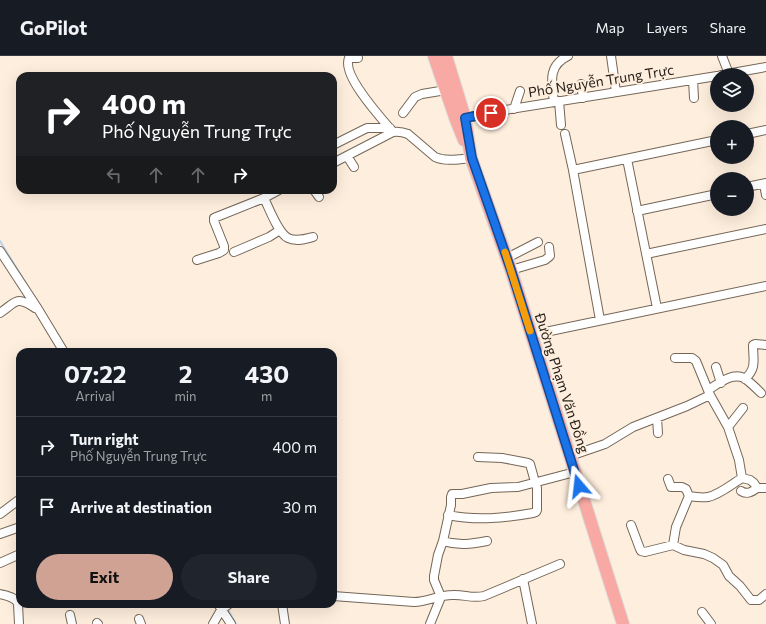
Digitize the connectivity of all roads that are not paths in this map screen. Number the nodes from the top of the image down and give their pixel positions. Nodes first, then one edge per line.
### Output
1 (434, 56) edge
2 (446, 56) edge
3 (568, 56) edge
4 (611, 56) edge
5 (722, 56) edge
6 (358, 58) dead end
7 (766, 67) edge
8 (727, 68) edge
9 (754, 69) edge
10 (710, 77) edge
11 (693, 80) junction
12 (581, 84) dead end
13 (446, 90) junction
14 (520, 91) dead end
15 (616, 92) junction
16 (583, 98) junction
17 (694, 98) dead end
18 (557, 102) junction
19 (514, 109) junction
20 (403, 113) dead end
21 (465, 118) junction
22 (561, 125) dead end
23 (392, 130) junction
24 (766, 130) edge
25 (754, 133) edge
26 (565, 134) dead end
27 (710, 141) edge
28 (337, 142) edge
29 (471, 155) junction
30 (347, 156) junction
31 (627, 159) junction
32 (337, 161) edge
33 (354, 167) dead end
34 (573, 170) junction
35 (765, 184) edge
36 (754, 186) edge
37 (272, 194) edge
38 (317, 194) edge
39 (710, 195) edge
40 (766, 195) edge
41 (319, 197) dead end
42 (264, 198) junction
43 (637, 211) junction
44 (766, 229) edge
45 (280, 230) junction
46 (313, 236) dead end
47 (538, 242) dead end
48 (549, 247) dead end
49 (0, 252) edge
50 (234, 252) dead end
51 (646, 254) junction
52 (507, 258) junction
53 (197, 260) dead end
54 (511, 270) junction
55 (766, 286) edge
56 (657, 308) junction
57 (38, 309) junction
58 (0, 313) edge
59 (600, 320) junction
60 (531, 335) junction
61 (766, 345) edge
62 (62, 348) edge
63 (675, 358) dead end
64 (716, 367) dead end
65 (745, 379) junction
66 (721, 383) junction
67 (710, 392) junction
68 (761, 392) dead end
69 (743, 408) dead end
70 (657, 418) junction
71 (728, 427) junction
72 (658, 433) dead end
73 (570, 456) junction
74 (478, 457) dead end
75 (575, 472) junction
76 (742, 478) junction
77 (668, 479) dead end
78 (535, 482) junction
79 (762, 488) edge
80 (741, 491) dead end
81 (689, 496) junction
82 (16, 501) edge
83 (0, 514) edge
84 (448, 515) junction
85 (631, 525) dead end
86 (16, 528) edge
87 (0, 534) edge
88 (444, 541) junction
89 (486, 541) dead end
90 (673, 545) junction
91 (16, 556) edge
92 (0, 563) edge
93 (560, 564) dead end
94 (523, 579) junction
95 (0, 594) edge
96 (766, 594) edge
97 (337, 596) edge
98 (441, 597) junction
99 (16, 600) edge
100 (18, 608) edge
101 (223, 608) edge
102 (225, 608) edge
103 (283, 608) edge
104 (702, 612) dead end
105 (70, 615) dead end
106 (19, 624) edge
107 (72, 624) edge
108 (213, 624) edge
109 (231, 624) edge
110 (285, 624) edge
111 (430, 624) edge
112 (532, 624) edge
113 (623, 624) edge
114 (710, 624) edge

1 - 13 highway, Đường Phạm Văn Đồng
2 - 21 highway, Đường Phạm Văn Đồng
3 - 18 street
4 - 15 street
5 - 8 street
6 - 23 street
7 - 9 street
10 - 11 street, Phố Nguyễn Trung Trực
11 - 15 street, Phố Nguyễn Trung Trực
11 - 17 street
12 - 16 street
13 - 20 street
13 - 29 highway, Đường Phạm Văn Đồng
14 - 19 street
15 - 16 street, Phố Nguyễn Trung Trực
16 - 18 street, Phố Nguyễn Trung Trực
18 - 19 street, Phố Nguyễn Trung Trực
18 - 22 street
19 - 21 street, Phố Nguyễn Trung Trực
21 - 29 highway, Đường Phạm Văn Đồng
23 - 28 street
23 - 29 street
23 - 30 street
24 - 25 street
26 - 34 street
27 - 31 street
29 - 52 highway, Đường Phạm Văn Đồng
30 - 32 street
30 - 33 street
31 - 34 street
31 - 43 street
34 - 59 street
35 - 36 street
35 - 40 street
37 - 42 street
38 - 41 street
39 - 43 street
42 - 45 street
42 - 53 street
43 - 51 street
44 - 51 street
45 - 46 street
45 - 50 street
47 - 52 street
48 - 54 street
49 - 57 street
51 - 56 street
52 - 54 highway, Đường Phạm Văn Đồng
54 - 60 highway, Đường Phạm Văn Đồng
55 - 56 street
56 - 59 street
57 - 58 street
57 - 62 street
59 - 60 street
60 - 73 highway, Đường Phạm Văn Đồng
61 - 65 street
63 - 67 street
64 - 66 street
65 - 66 street
65 - 68 street
66 - 67 street
67 - 70 street
67 - 71 street
69 - 71 street
70 - 72 street
70 - 73 street
71 - 76 street
73 - 75 highway, Đường Phạm Văn Đồng
74 - 78 street
75 - 78 street
75 - 113 highway, Đường Phạm Văn Đồng
76 - 79 street
76 - 81 street
77 - 81 street
78 - 84 street
78 - 84 street
79 - 80 street
81 - 90 street
82 - 83 street
84 - 88 street
85 - 90 street
86 - 87 street
88 - 89 street
88 - 98 street
90 - 96 street
91 - 92 street
93 - 94 street
94 - 98 street
94 - 112 street
95 - 99 street
97 - 98 street
98 - 111 street
100 - 106 street
101 - 108 street
102 - 109 street
103 - 110 street
104 - 114 street
105 - 107 street

